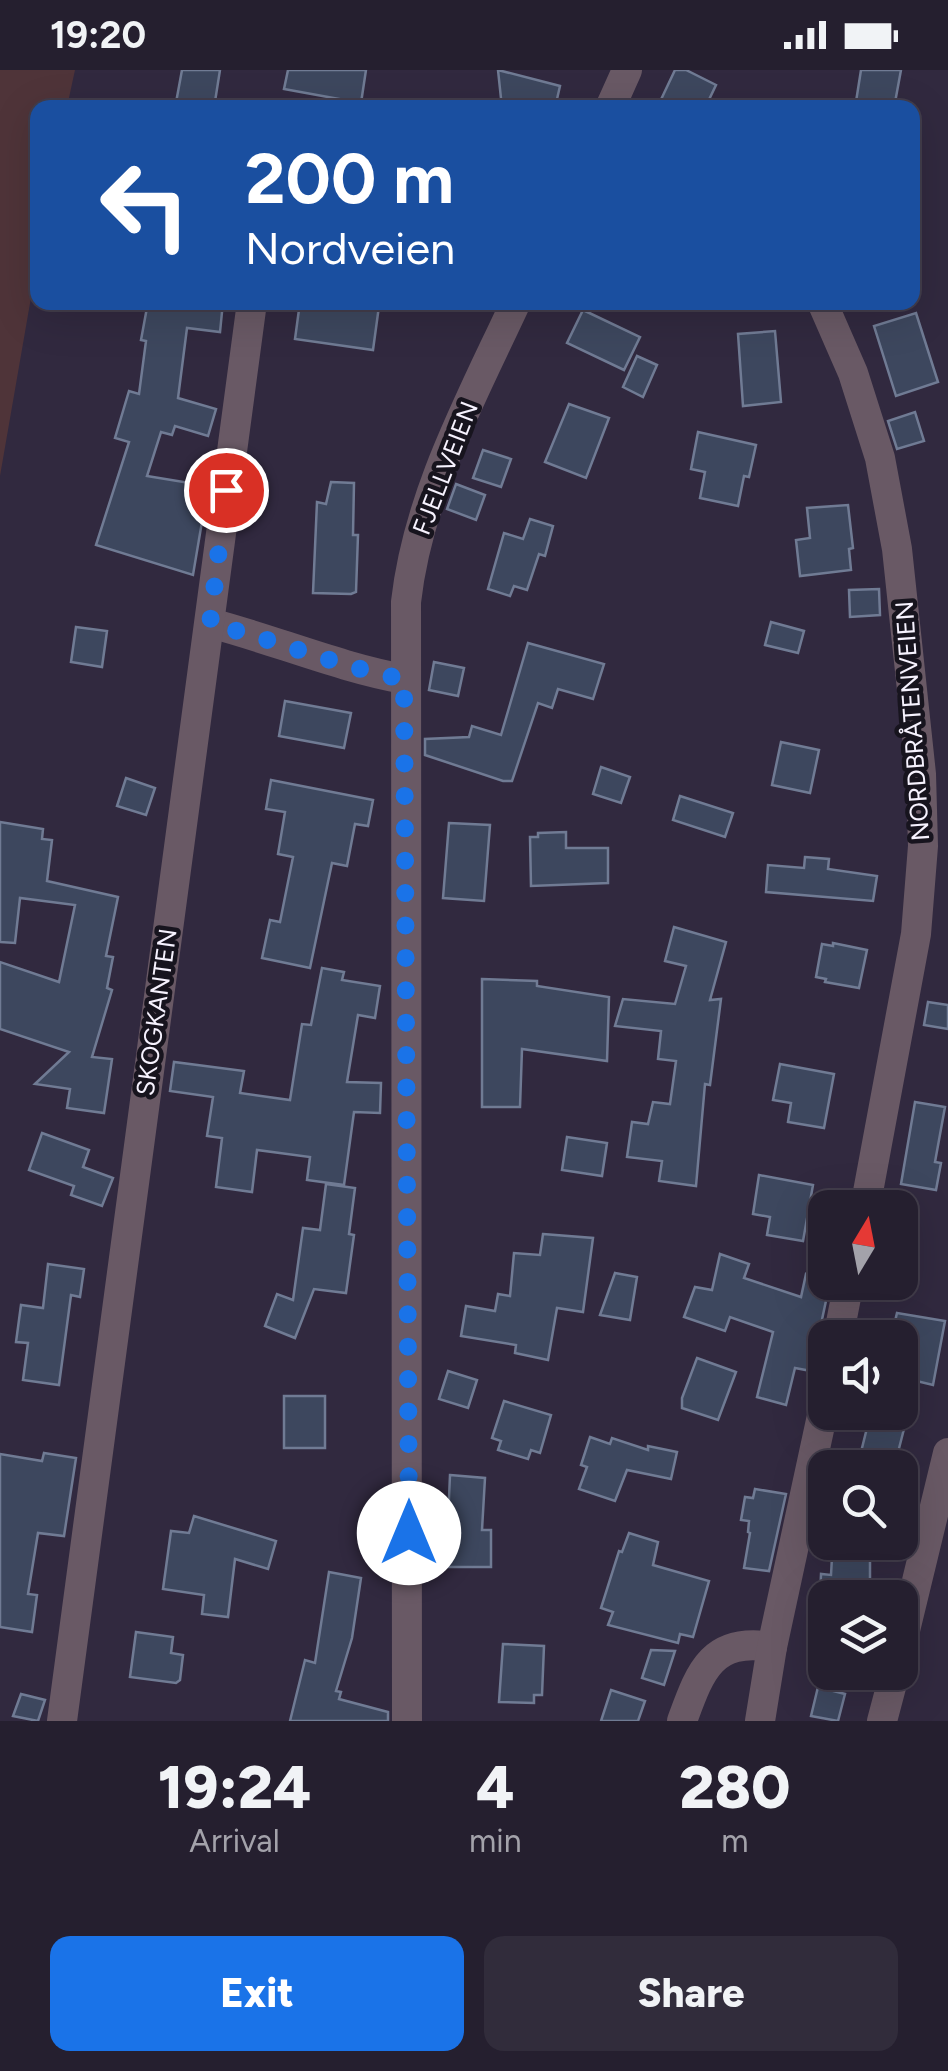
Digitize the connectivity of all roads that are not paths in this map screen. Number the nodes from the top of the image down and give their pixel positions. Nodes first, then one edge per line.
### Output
1 (627, 70) edge
2 (614, 100) edge
3 (251, 310) edge
4 (512, 310) edge
5 (825, 310) edge
6 (210, 624) junction
7 (404, 679) junction
8 (867, 1190) edge
9 (819, 1430) edge
10 (948, 1453) edge
11 (917, 1580) edge
12 (772, 1646) junction
13 (890, 1690) edge
14 (62, 1721) edge
15 (408, 1721) edge
16 (682, 1721) edge
17 (760, 1721) edge
18 (882, 1721) edge

1 - 2 street
3 - 6 street, SKOGKANTEN
4 - 7 street, FJELLVEIEN
5 - 8 street, NORDBRÅTENVEIEN
6 - 7 street
6 - 14 street, SKOGKANTEN
7 - 15 street, FJELLVEIEN
9 - 12 street
10 - 11 street
12 - 16 street
12 - 17 street
13 - 18 street

